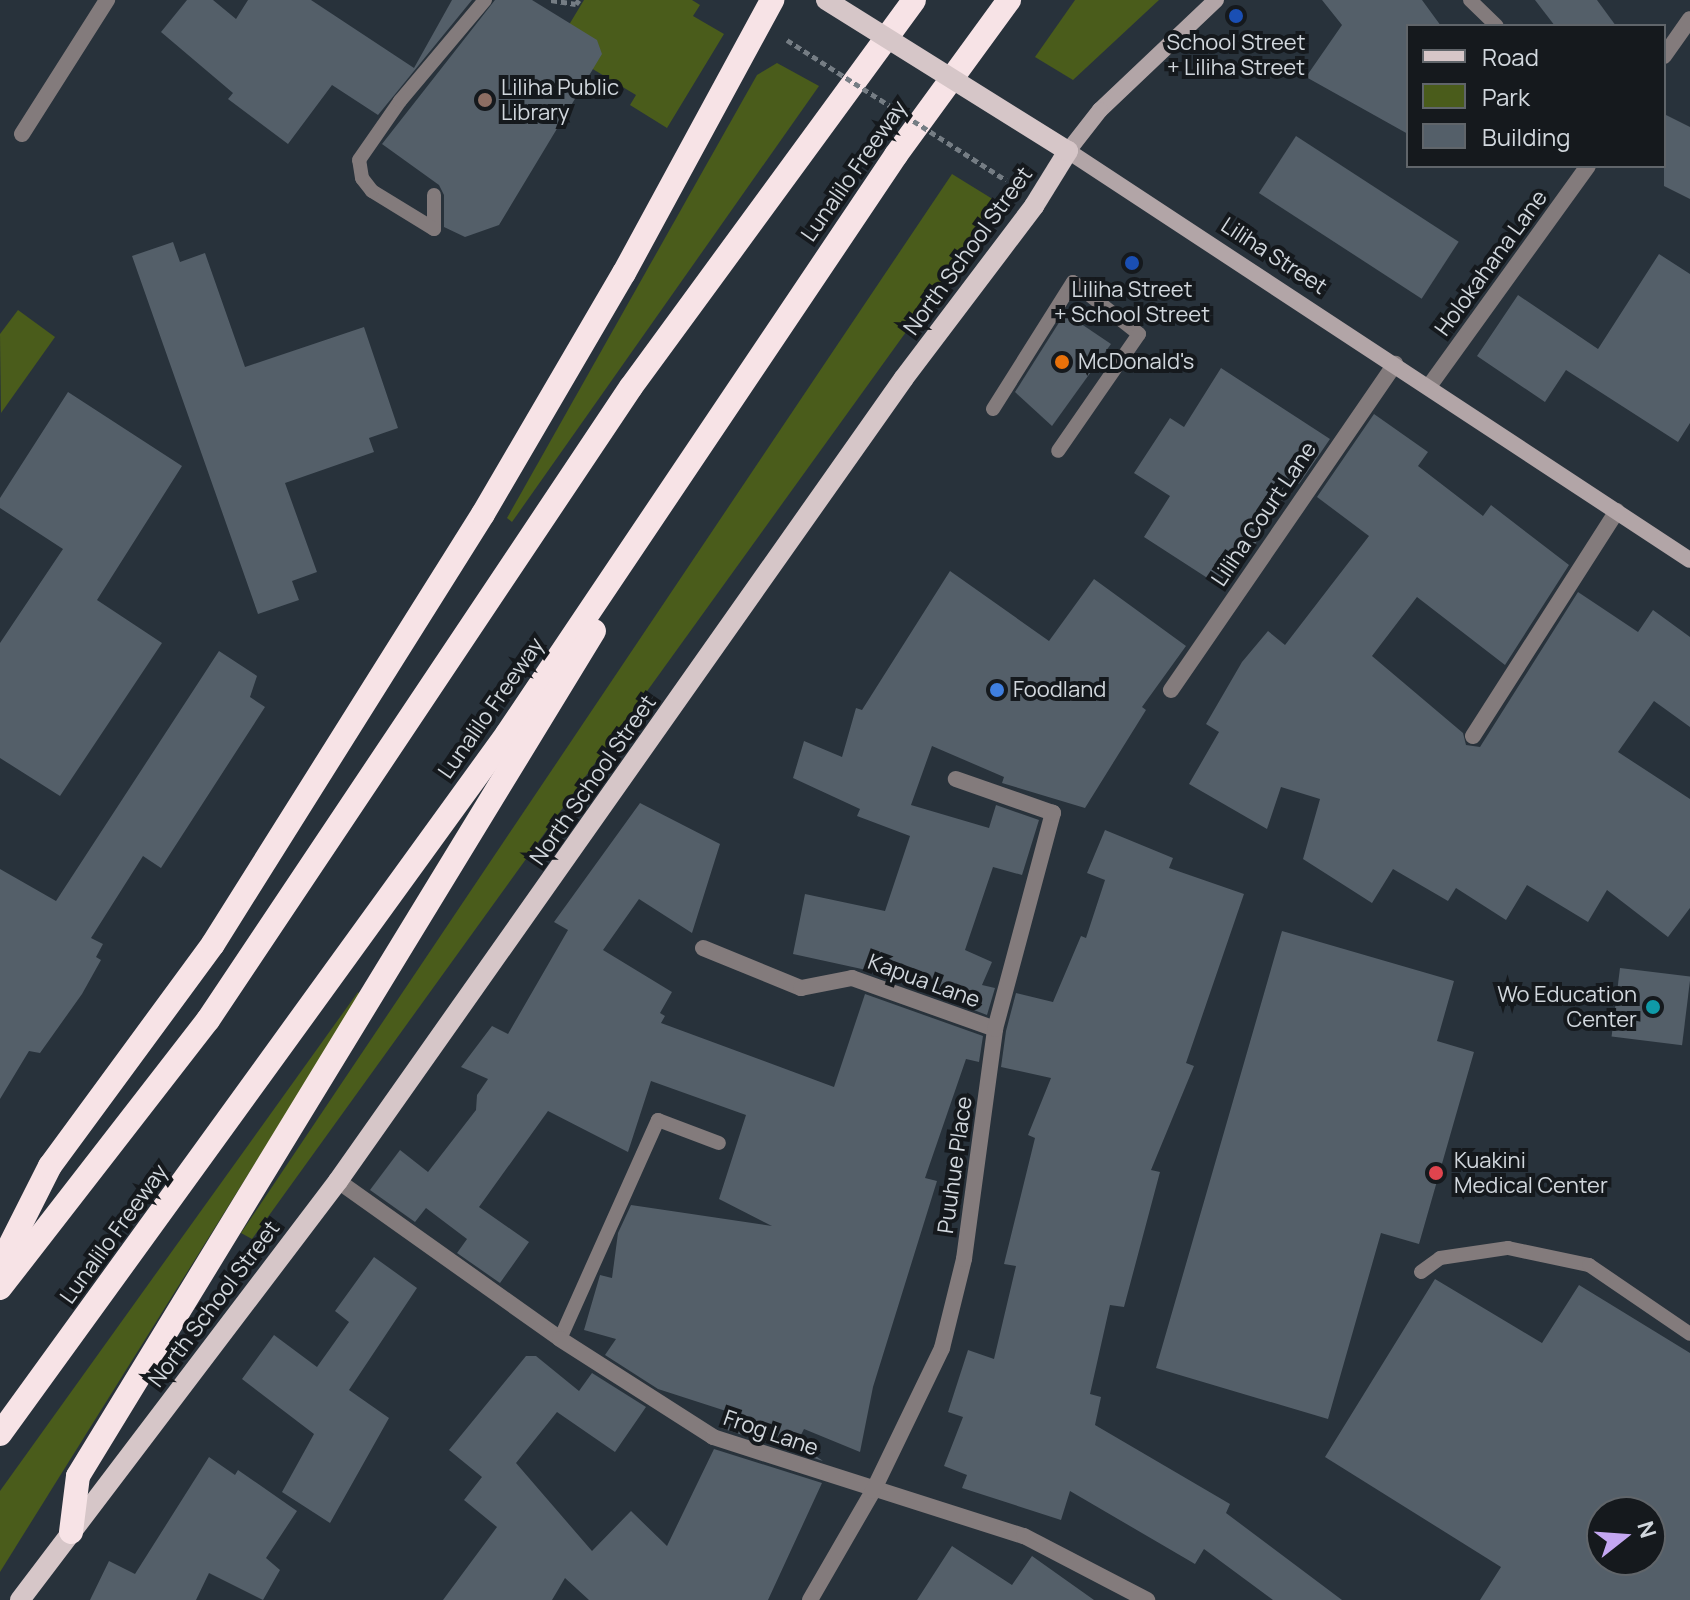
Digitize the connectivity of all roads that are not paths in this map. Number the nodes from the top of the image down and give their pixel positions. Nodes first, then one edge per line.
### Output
1 (107, 0) edge
2 (485, 0) edge
3 (772, 0) edge
4 (826, 0) edge
5 (914, 0) edge
6 (1009, 0) edge
7 (1216, 0) edge
8 (1470, 0) edge
9 (1689, 21) edge
10 (1495, 24) edge
11 (1666, 53) edge
12 (22, 134) dead end
13 (1068, 151) junction
14 (1587, 168) edge
15 (434, 195) dead end
16 (766, 344) junction
17 (1395, 364) junction
18 (1430, 385) junction
19 (993, 409) dead end
20 (1058, 451) dead end
21 (1617, 511) junction
22 (1690, 560) edge
23 (1171, 690) dead end
24 (1473, 736) dead end
25 (956, 779) dead end
26 (703, 948) dead end
27 (995, 1029) junction
28 (719, 1143) dead end
29 (338, 1181) junction
30 (0, 1265) edge
31 (1421, 1272) dead end
32 (0, 1288) edge
33 (1690, 1334) edge
34 (560, 1339) junction
35 (0, 1434) edge
36 (873, 1491) junction
37 (71, 1532) junction
38 (20, 1600) edge
39 (810, 1600) edge
40 (1147, 1600) edge

1 - 12 street
2 - 15 lane
3 - 30 highway
4 - 13 main road, Liliha Street, bridge
5 - 32 highway
6 - 16 highway, Lunalilo Freeway
7 - 13 street, North School Street
8 - 10 lane
9 - 11 street
13 - 17 street, Liliha Street
13 - 29 main road, North School Street
14 - 18 street, Holokahana Lane
16 - 35 highway, Lunalilo Freeway
16 - 37 highway
17 - 18 street, Liliha Street
17 - 23 street, Liliha Court Lane
18 - 21 street, Liliha Street
19 - 20 lane
21 - 22 street, Liliha Street
21 - 24 street
25 - 27 street, Puuhue Place
26 - 27 street, Kapua Lane
27 - 36 street, Puuhue Place
28 - 34 lane
29 - 34 street, Frog Lane
29 - 37 main road, North School Street
31 - 33 lane
34 - 36 street, Frog Lane
36 - 39 street, Puuhue Place
36 - 40 street, Frog Lane
37 - 38 main road, North School Street

